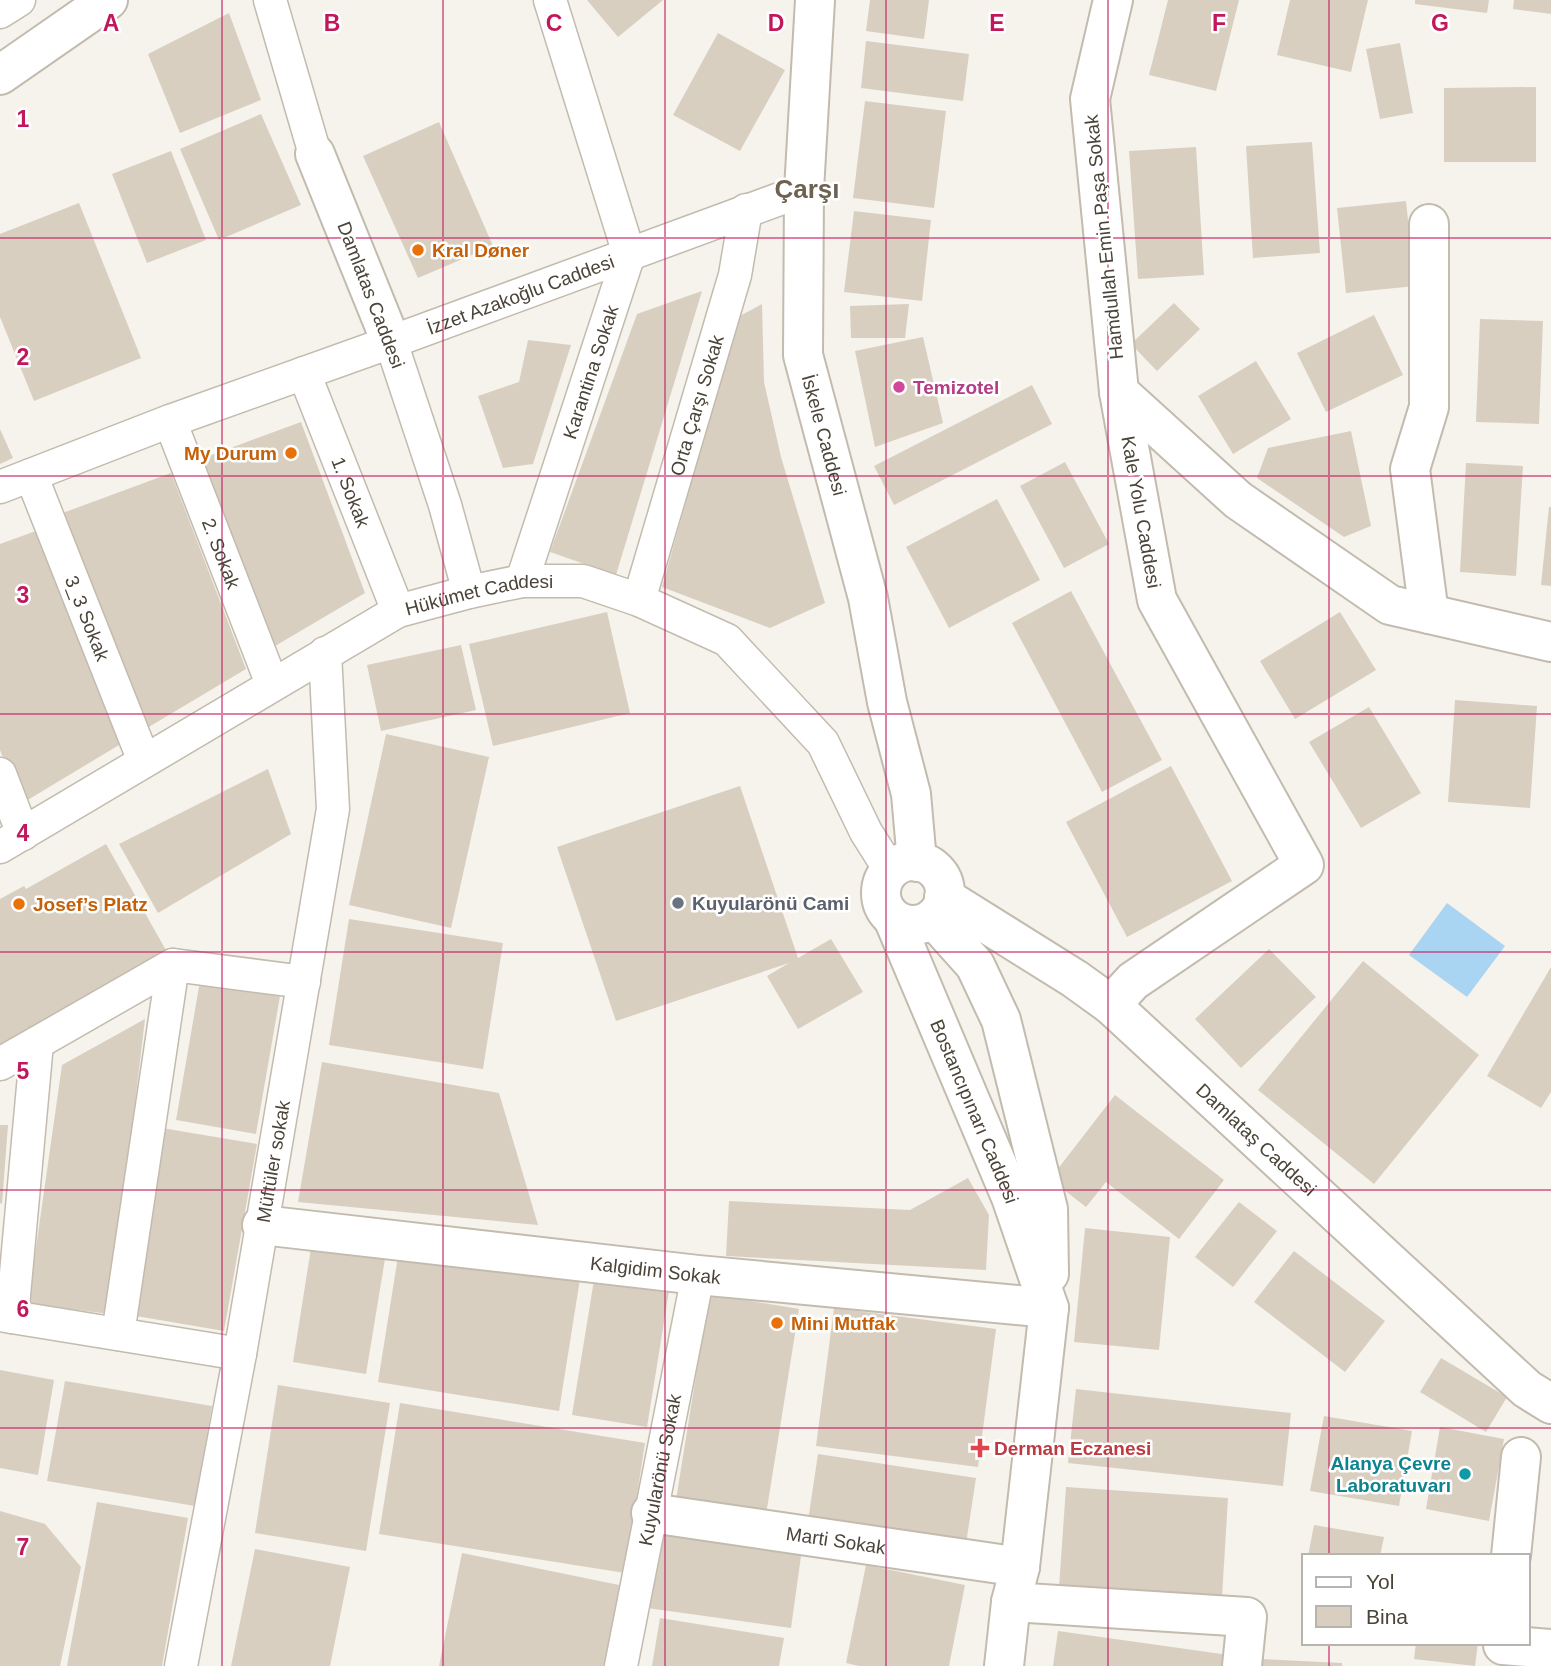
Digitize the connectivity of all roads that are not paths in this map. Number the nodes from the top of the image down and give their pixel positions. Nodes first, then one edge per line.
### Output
1 (19, 0) edge
2 (108, 0) edge
3 (270, 0) edge
4 (550, 0) edge
5 (815, 0) edge
6 (1113, 0) edge
7 (0, 12) edge
8 (0, 75) edge
9 (315, 154) joint
10 (804, 190) junction
11 (746, 210) junction
12 (1429, 224) dead end
13 (629, 254) junction
14 (391, 342) junction
15 (304, 373) junction
16 (1119, 392) junction
17 (170, 421) junction
18 (31, 475) junction
19 (0, 487) edge
20 (522, 581) junction
21 (469, 592) junction
22 (639, 600) junction
23 (398, 611) junction
24 (1429, 614) junction
25 (1551, 642) edge
26 (325, 653) junction
27 (272, 684) junction
28 (144, 761) junction
29 (0, 774) edge
30 (11, 841) edge
31 (904, 866) junction
32 (939, 907) junction
33 (893, 918) junction
34 (173, 965) junction
35 (304, 982) junction
36 (1111, 1005) junction
37 (37, 1043) junction
38 (0, 1064) edge
39 (262, 1225) junction
40 (698, 1275) junction
41 (1049, 1308) junction
42 (6, 1316) edge
43 (118, 1334) junction
44 (240, 1354) junction
45 (1551, 1404) edge
46 (1521, 1457) dead end
47 (651, 1513) junction
48 (1511, 1554) edge
49 (1015, 1584) junction
50 (1551, 1650) edge
51 (1503, 1652) edge
52 (181, 1666) edge
53 (621, 1666) edge
54 (1004, 1666) edge
55 (1242, 1666) edge

1 - 7 street
2 - 8 street
3 - 9 street, Damlatas Caddesi
4 - 13 street
5 - 10 street, İskele Caddesi
6 - 16 street, Hamdullah Emin Paşa Sokak
9 - 14 street, Damlatas Caddesi
10 - 11 street, İzzet Azakoğlu Caddesi
10 - 31 street, İskele Caddesi
11 - 13 street, İzzet Azakoğlu Caddesi
11 - 22 street, Orta Çarşı Sokak
12 - 24 street
13 - 14 street, İzzet Azakoğlu Caddesi
13 - 20 street, Karantina Sokak
14 - 15 street, İzzet Azakoğlu Caddesi
14 - 21 street, Damlatas Caddesi
15 - 17 street, İzzet Azakoğlu Caddesi
15 - 23 street, 1. Sokak
16 - 24 street, Kale Yolu Caddesi
16 - 36 street, Kale Yolu Caddesi
17 - 18 street, İzzet Azakoğlu Caddesi
17 - 27 street, 2. Sokak
18 - 19 street, İzzet Azakoğlu Caddesi
18 - 28 street, 3_3 Sokak
20 - 21 street, Hükümet Caddesi
20 - 22 street, Hükümet Caddesi
21 - 23 street, Hükümet Caddesi
22 - 31 street, Hükümet Caddesi
23 - 26 street, Hükümet Caddesi
24 - 25 street, Kale Yolu Caddesi
26 - 27 street, Hükümet Caddesi
26 - 35 street, Müftüler sokak
27 - 28 street, Hükümet Caddesi
28 - 30 street, Hükümet Caddesi
29 - 30 street
31 - 32 street
31 - 33 street
32 - 33 street
32 - 36 street, Damlataş Caddesi
32 - 41 street, Bostancıpınarı Caddesi
33 - 41 street, Bostancıpınarı Caddesi
34 - 35 street
34 - 37 street
34 - 43 street
35 - 39 street, Müftüler sokak
36 - 45 street, Damlataş Caddesi
37 - 38 street
37 - 42 street
39 - 40 street, Kalgidim Sokak
39 - 44 street, Müftüler sokak
40 - 41 street, Kalgidim Sokak
40 - 47 street, Kuyularönü Sokak
41 - 49 street, Bostancıpınarı Caddesi
42 - 43 street
43 - 44 street
44 - 52 street, Müftüler sokak
46 - 48 street
47 - 49 street, Marti Sokak
47 - 53 street, Kuyularönü Sokak
49 - 54 street, Bostancıpınarı Caddesi
49 - 55 street, Marti Sokak
50 - 51 street

